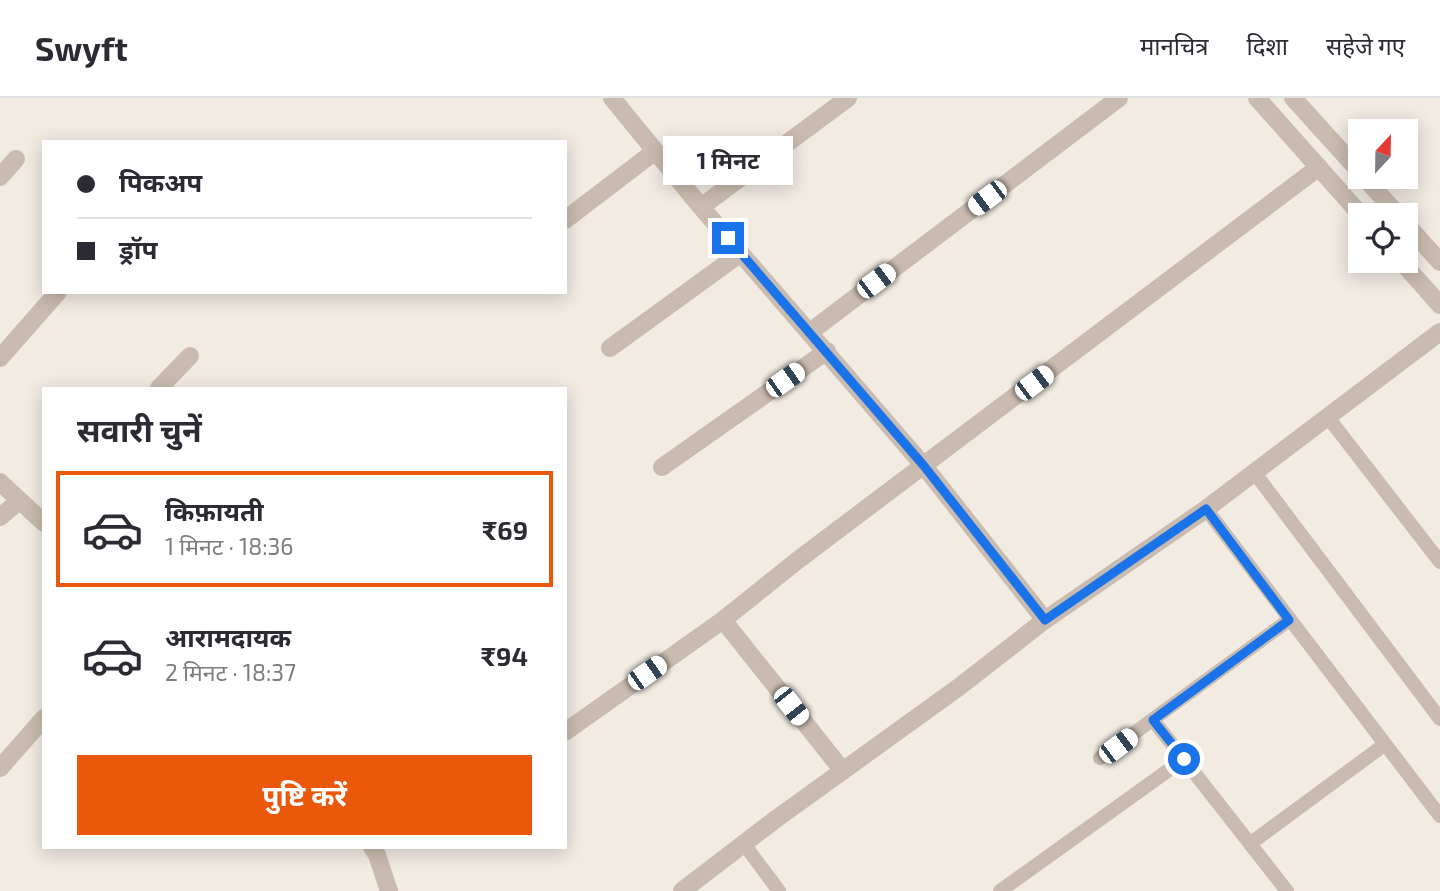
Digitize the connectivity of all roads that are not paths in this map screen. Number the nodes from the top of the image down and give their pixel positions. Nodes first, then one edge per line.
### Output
1 (612, 98) edge
2 (848, 98) edge
3 (1119, 98) edge
4 (1257, 98) edge
5 (1293, 98) edge
6 (654, 152) junction
7 (16, 159) dead end
8 (1348, 159) edge
9 (1320, 167) junction
10 (0, 177) edge
11 (1375, 189) edge
12 (1351, 203) edge
13 (1387, 203) edge
14 (701, 208) junction
15 (567, 218) edge
16 (1418, 237) edge
17 (741, 253) junction
18 (1440, 262) edge
19 (1412, 273) edge
20 (56, 294) edge
21 (1440, 305) edge
22 (810, 331) junction
23 (1440, 332) edge
24 (610, 348) dead end
25 (827, 351) junction
26 (190, 356) dead end
27 (0, 358) edge
28 (160, 387) edge
29 (1327, 416) junction
30 (924, 466) junction
31 (662, 467) dead end
32 (1254, 472) junction
33 (0, 482) edge
34 (19, 501) junction
35 (1206, 509) junction
36 (41, 516) edge
37 (0, 517) edge
38 (1440, 562) edge
39 (723, 620) junction
40 (1045, 620) junction
41 (1289, 620) junction
42 (1440, 719) edge
43 (42, 720) edge
44 (1153, 720) junction
45 (567, 731) edge
46 (1384, 745) junction
47 (1100, 758) dead end
48 (1184, 759) junction
49 (0, 768) edge
50 (843, 771) junction
51 (1440, 816) edge
52 (1251, 843) junction
53 (744, 844) junction
54 (373, 849) edge
55 (389, 891) edge
56 (682, 891) edge
57 (779, 891) edge
58 (1000, 891) edge
59 (1287, 891) edge

1 - 6 street
2 - 14 street
3 - 22 street
4 - 9 street
5 - 8 street
6 - 14 street
6 - 15 street
7 - 10 street
9 - 12 street
9 - 30 street
11 - 13 street
14 - 17 street
16 - 18 street
17 - 22 street
17 - 24 street
19 - 21 street
20 - 27 street
22 - 25 street
23 - 29 street
25 - 30 street
25 - 31 street
26 - 28 street
29 - 32 street
29 - 38 lane
30 - 39 street
30 - 40 street
32 - 35 street
32 - 42 lane
33 - 34 street
34 - 36 street
34 - 37 street
35 - 40 street
35 - 41 lane
39 - 45 street
39 - 50 street
40 - 50 street
41 - 44 lane
41 - 46 lane
43 - 49 street
44 - 47 lane
44 - 48 lane
46 - 51 lane
46 - 52 lane
48 - 52 lane
48 - 58 lane
50 - 53 street
52 - 59 lane
53 - 56 street
53 - 57 lane
54 - 55 street

